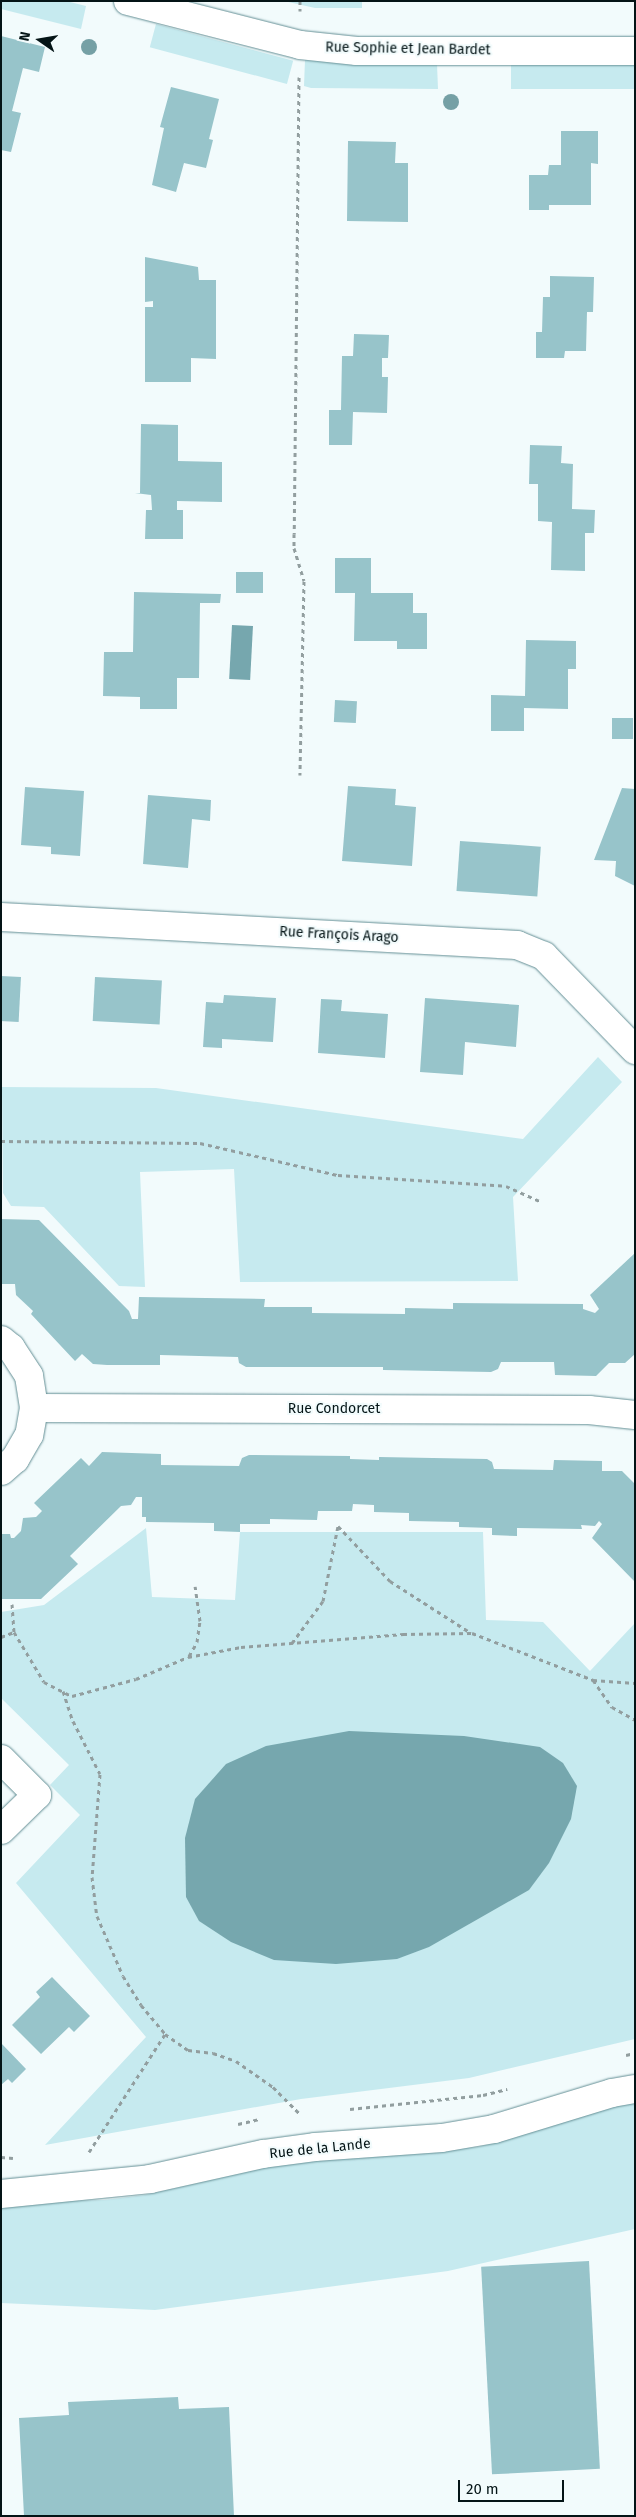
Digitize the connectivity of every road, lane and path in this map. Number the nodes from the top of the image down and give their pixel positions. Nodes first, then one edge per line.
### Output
1 (128, 1) edge
2 (300, 1) edge
3 (300, 45) junction
4 (635, 51) edge
5 (300, 775) dead end
6 (1, 916) edge
7 (635, 1050) edge
8 (1, 1141) edge
9 (540, 1201) dead end
10 (1, 1340) edge
11 (34, 1408) junction
12 (635, 1415) edge
13 (1, 1470) edge
14 (195, 1586) dead end
15 (12, 1604) dead end
16 (14, 1632) junction
17 (472, 1633) junction
18 (1, 1637) edge
19 (292, 1643) junction
20 (188, 1657) junction
21 (593, 1680) junction
22 (635, 1683) edge
23 (62, 1691) junction
24 (635, 1720) edge
25 (1, 1759) edge
26 (1, 1830) edge
27 (165, 2034) junction
28 (635, 2090) edge
29 (300, 2114) dead end
30 (87, 2154) dead end
31 (1, 2194) edge

1 - 3 street, Rue Sophie et Jean Bardet
2 - 3 path
3 - 4 street, Rue Sophie et Jean Bardet
3 - 5 path
6 - 7 street, Rue François Arago
8 - 9 path
10 - 11 street
11 - 12 street, Rue Condorcet
11 - 13 street
14 - 20 path
15 - 16 path
16 - 18 path
16 - 23 path
17 - 19 path
17 - 19 path
17 - 21 path
19 - 20 path
20 - 23 path
21 - 22 path
21 - 24 path
23 - 27 path
25 - 26 street
27 - 29 path
27 - 30 path
28 - 31 street, Rue de la Lande

